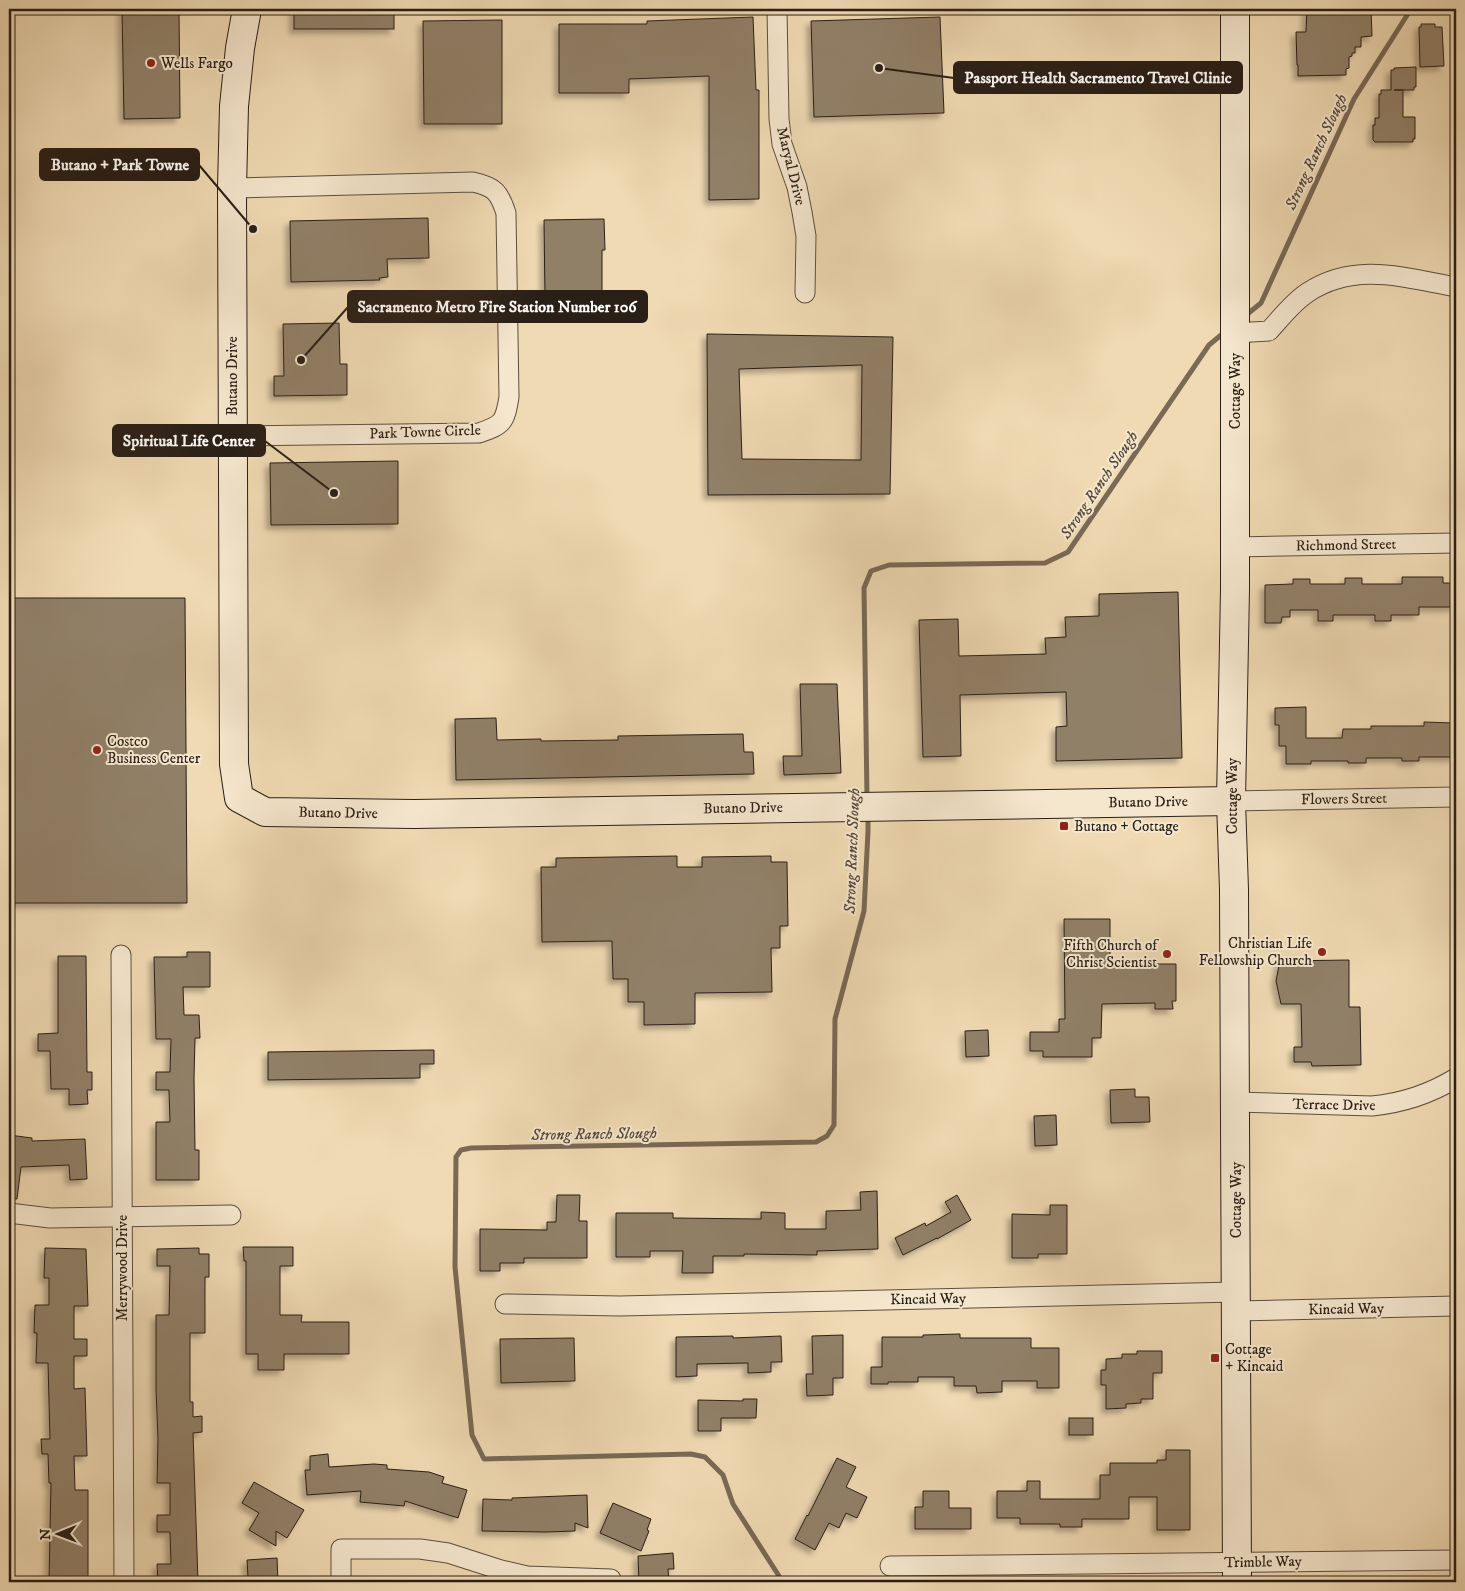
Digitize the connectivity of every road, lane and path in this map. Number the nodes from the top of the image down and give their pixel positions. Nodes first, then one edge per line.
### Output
1 (247, 9) edge
2 (777, 9) edge
3 (1235, 9) edge
4 (232, 188) junction
5 (1456, 288) edge
6 (805, 293) dead end
7 (1235, 333) junction
8 (233, 436) junction
9 (1456, 543) edge
10 (1235, 547) junction
11 (1456, 797) edge
12 (1231, 801) junction
13 (120, 955) dead end
14 (1456, 1078) edge
15 (1236, 1102) junction
16 (9, 1213) edge
17 (231, 1214) dead end
18 (122, 1216) junction
19 (1236, 1302) junction
20 (505, 1304) dead end
21 (1456, 1306) edge
22 (1456, 1560) edge
23 (890, 1566) dead end
24 (1237, 1572) edge
25 (124, 1582) edge
26 (341, 1582) edge
27 (611, 1582) edge

1 - 4 street, Butano Drive
2 - 6 street, Maryal Drive
3 - 7 street, Cottage Way
4 - 8 street, Butano Drive
4 - 8 street, Park Towne Circle
5 - 7 street
7 - 10 street, Cottage Way
8 - 12 street, Butano Drive
9 - 10 street, Richmond Street
10 - 12 street, Cottage Way
11 - 12 street, Flowers Street
12 - 15 street, Cottage Way
13 - 18 street, Merrywood Drive
14 - 15 street, Terrace Drive
15 - 19 street, Cottage Way
16 - 18 street
17 - 18 street
18 - 25 street, Merrywood Drive
19 - 20 street, Kincaid Way
19 - 21 street, Kincaid Way
19 - 24 street, Cottage Way
22 - 24 street, Trimble Way
23 - 24 street, Trimble Way
26 - 27 street

